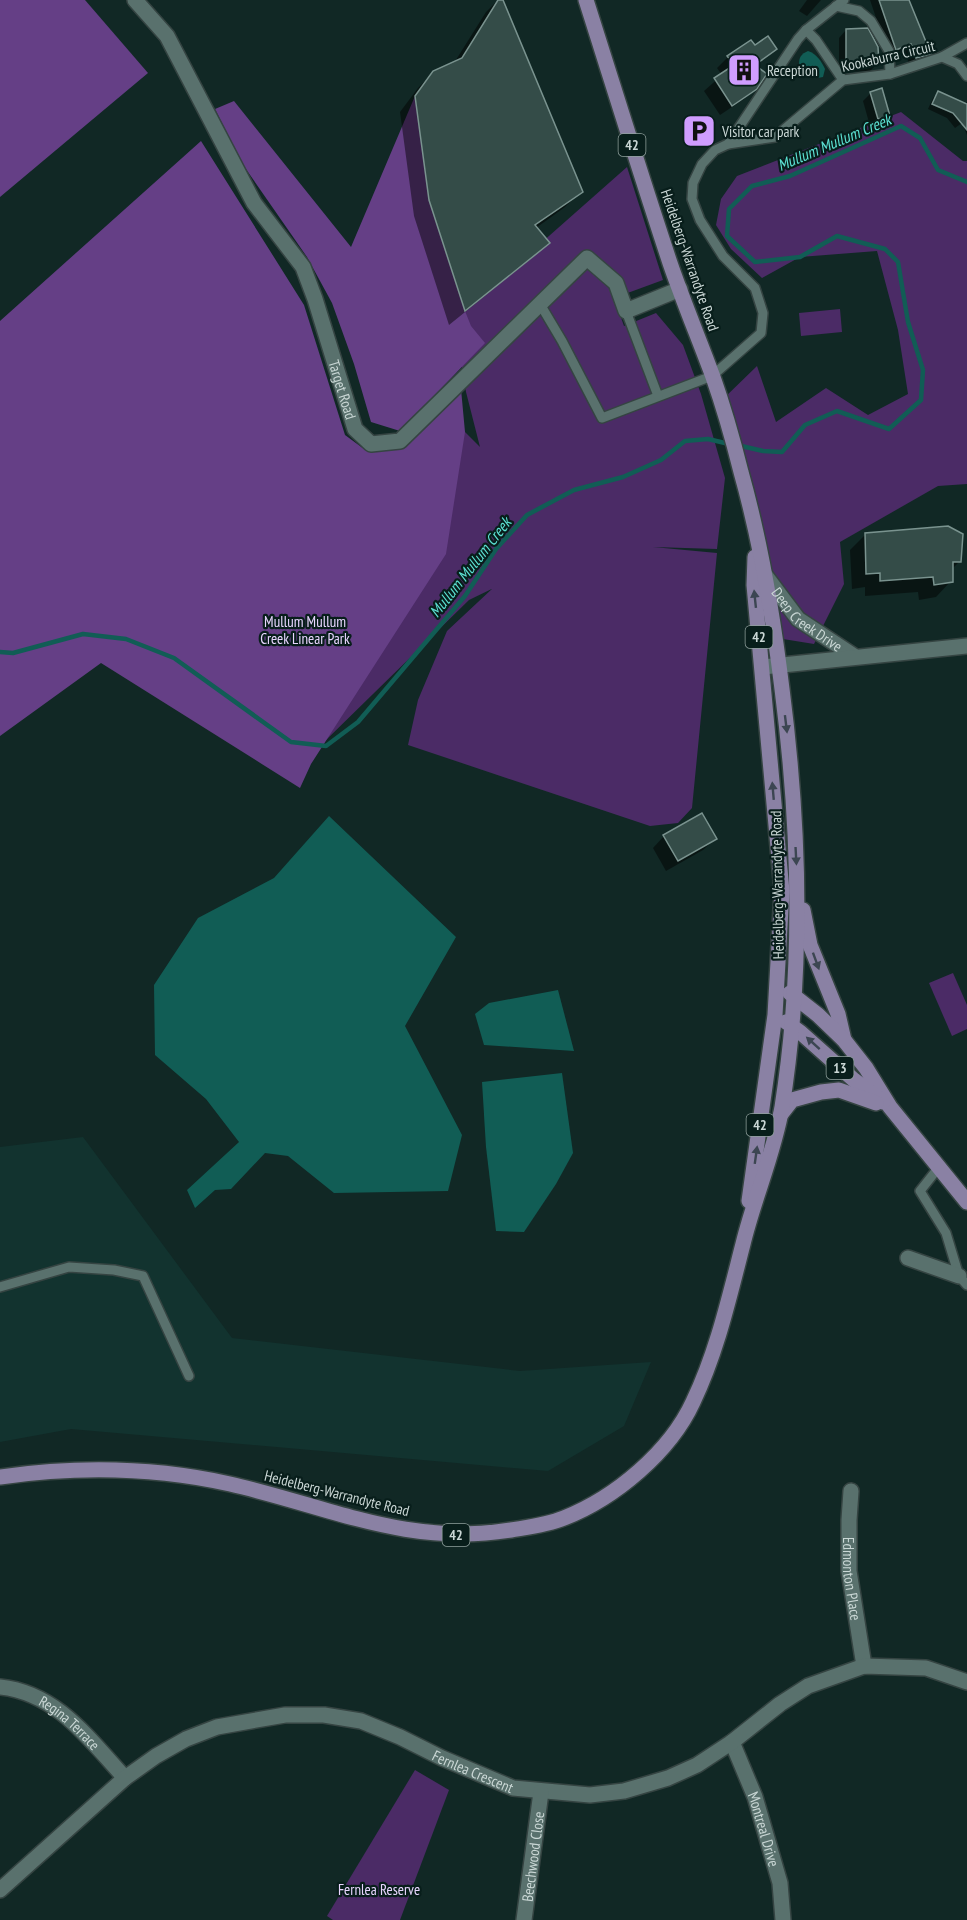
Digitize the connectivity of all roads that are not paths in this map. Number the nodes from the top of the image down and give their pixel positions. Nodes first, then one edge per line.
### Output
1 (135, 0) edge
2 (586, 0) edge
3 (840, 3) edge
4 (806, 30) junction
5 (967, 43) edge
6 (942, 57) junction
7 (890, 74) junction
8 (967, 76) edge
9 (843, 80) junction
10 (728, 144) junction
11 (680, 289) junction
12 (540, 304) junction
13 (626, 311) junction
14 (712, 376) junction
15 (658, 396) junction
16 (756, 533) junction
17 (765, 575) junction
18 (967, 646) edge
19 (854, 656) junction
20 (779, 666) junction
21 (762, 667) junction
22 (798, 884) junction
23 (777, 984) junction
24 (795, 997) junction
25 (776, 1016) junction
26 (793, 1026) junction
27 (844, 1041) junction
28 (890, 1107) junction
29 (781, 1114) junction
30 (939, 1167) junction
31 (967, 1202) edge
32 (745, 1234) junction
33 (908, 1258) dead end
34 (963, 1281) edge
35 (0, 1287) edge
36 (189, 1376) dead end
37 (0, 1477) edge
38 (851, 1491) dead end
39 (864, 1666) junction
40 (967, 1682) edge
41 (0, 1687) edge
42 (732, 1742) junction
43 (125, 1778) junction
44 (541, 1792) junction
45 (2, 1891) edge
46 (524, 1920) edge
47 (783, 1920) edge

1 - 12 street, Target Road
2 - 11 main road, Heidelberg-Warrandyte Road / 42
3 - 4 lane
3 - 7 lane
4 - 9 lane
4 - 10 lane
5 - 6 lane
6 - 7 lane, Kookaburra Circuit
6 - 8 lane, Kookaburra Circuit
7 - 9 lane, Kookaburra Circuit
9 - 10 lane, Kookaburra Circuit
10 - 14 lane
11 - 13 street
11 - 14 main road, Heidelberg-Warrandyte Road / 42
12 - 13 street, Target Road
12 - 15 lane
13 - 15 lane
14 - 15 lane
14 - 16 main road, Heidelberg-Warrandyte Road / 42
16 - 17 main road, Heidelberg-Warrandyte Road / 42
21 -> 16 main road, Heidelberg-Warrandyte Road / 42
17 - 19 street, Deep Creek Drive
17 - 20 main road, Heidelberg-Warrandyte Road / 42
18 - 19 street, Deep Creek Drive
19 - 20 street, Deep Creek Drive
20 - 21 street, Deep Creek Drive
20 -> 22 main road, Heidelberg-Warrandyte Road / 42
23 -> 21 main road, Heidelberg-Warrandyte Road / 42
22 - 24 main road, Heidelberg-Warrandyte Road / 42
22 -> 27 main road
23 - 24 main road, 13
23 - 25 main road, Heidelberg-Warrandyte Road / 42
24 - 26 main road, Heidelberg-Warrandyte Road / 42
24 - 27 main road, 13
25 - 26 main road, 13
32 -> 25 main road, Heidelberg-Warrandyte Road / 42
28 -> 26 main road, 13
26 - 29 main road, Heidelberg-Warrandyte Road / 42
27 - 28 main road, 13
28 - 29 main road
28 - 30 main road, 13
29 - 32 main road, Heidelberg-Warrandyte Road / 42
30 - 31 main road, 13
30 - 34 lane
32 - 37 main road, Heidelberg-Warrandyte Road / 42
33 - 34 street
35 - 36 lane
38 - 39 street, Edmonton Place
39 - 40 street, Fernlea Crescent
39 - 42 street, Fernlea Crescent
41 - 43 street, Regina Terrace
42 - 44 street, Fernlea Crescent
42 - 47 street, Montreal Drive
43 - 44 street, Fernlea Crescent
43 - 45 street, Fernlea Crescent
44 - 46 street, Beechwood Close

